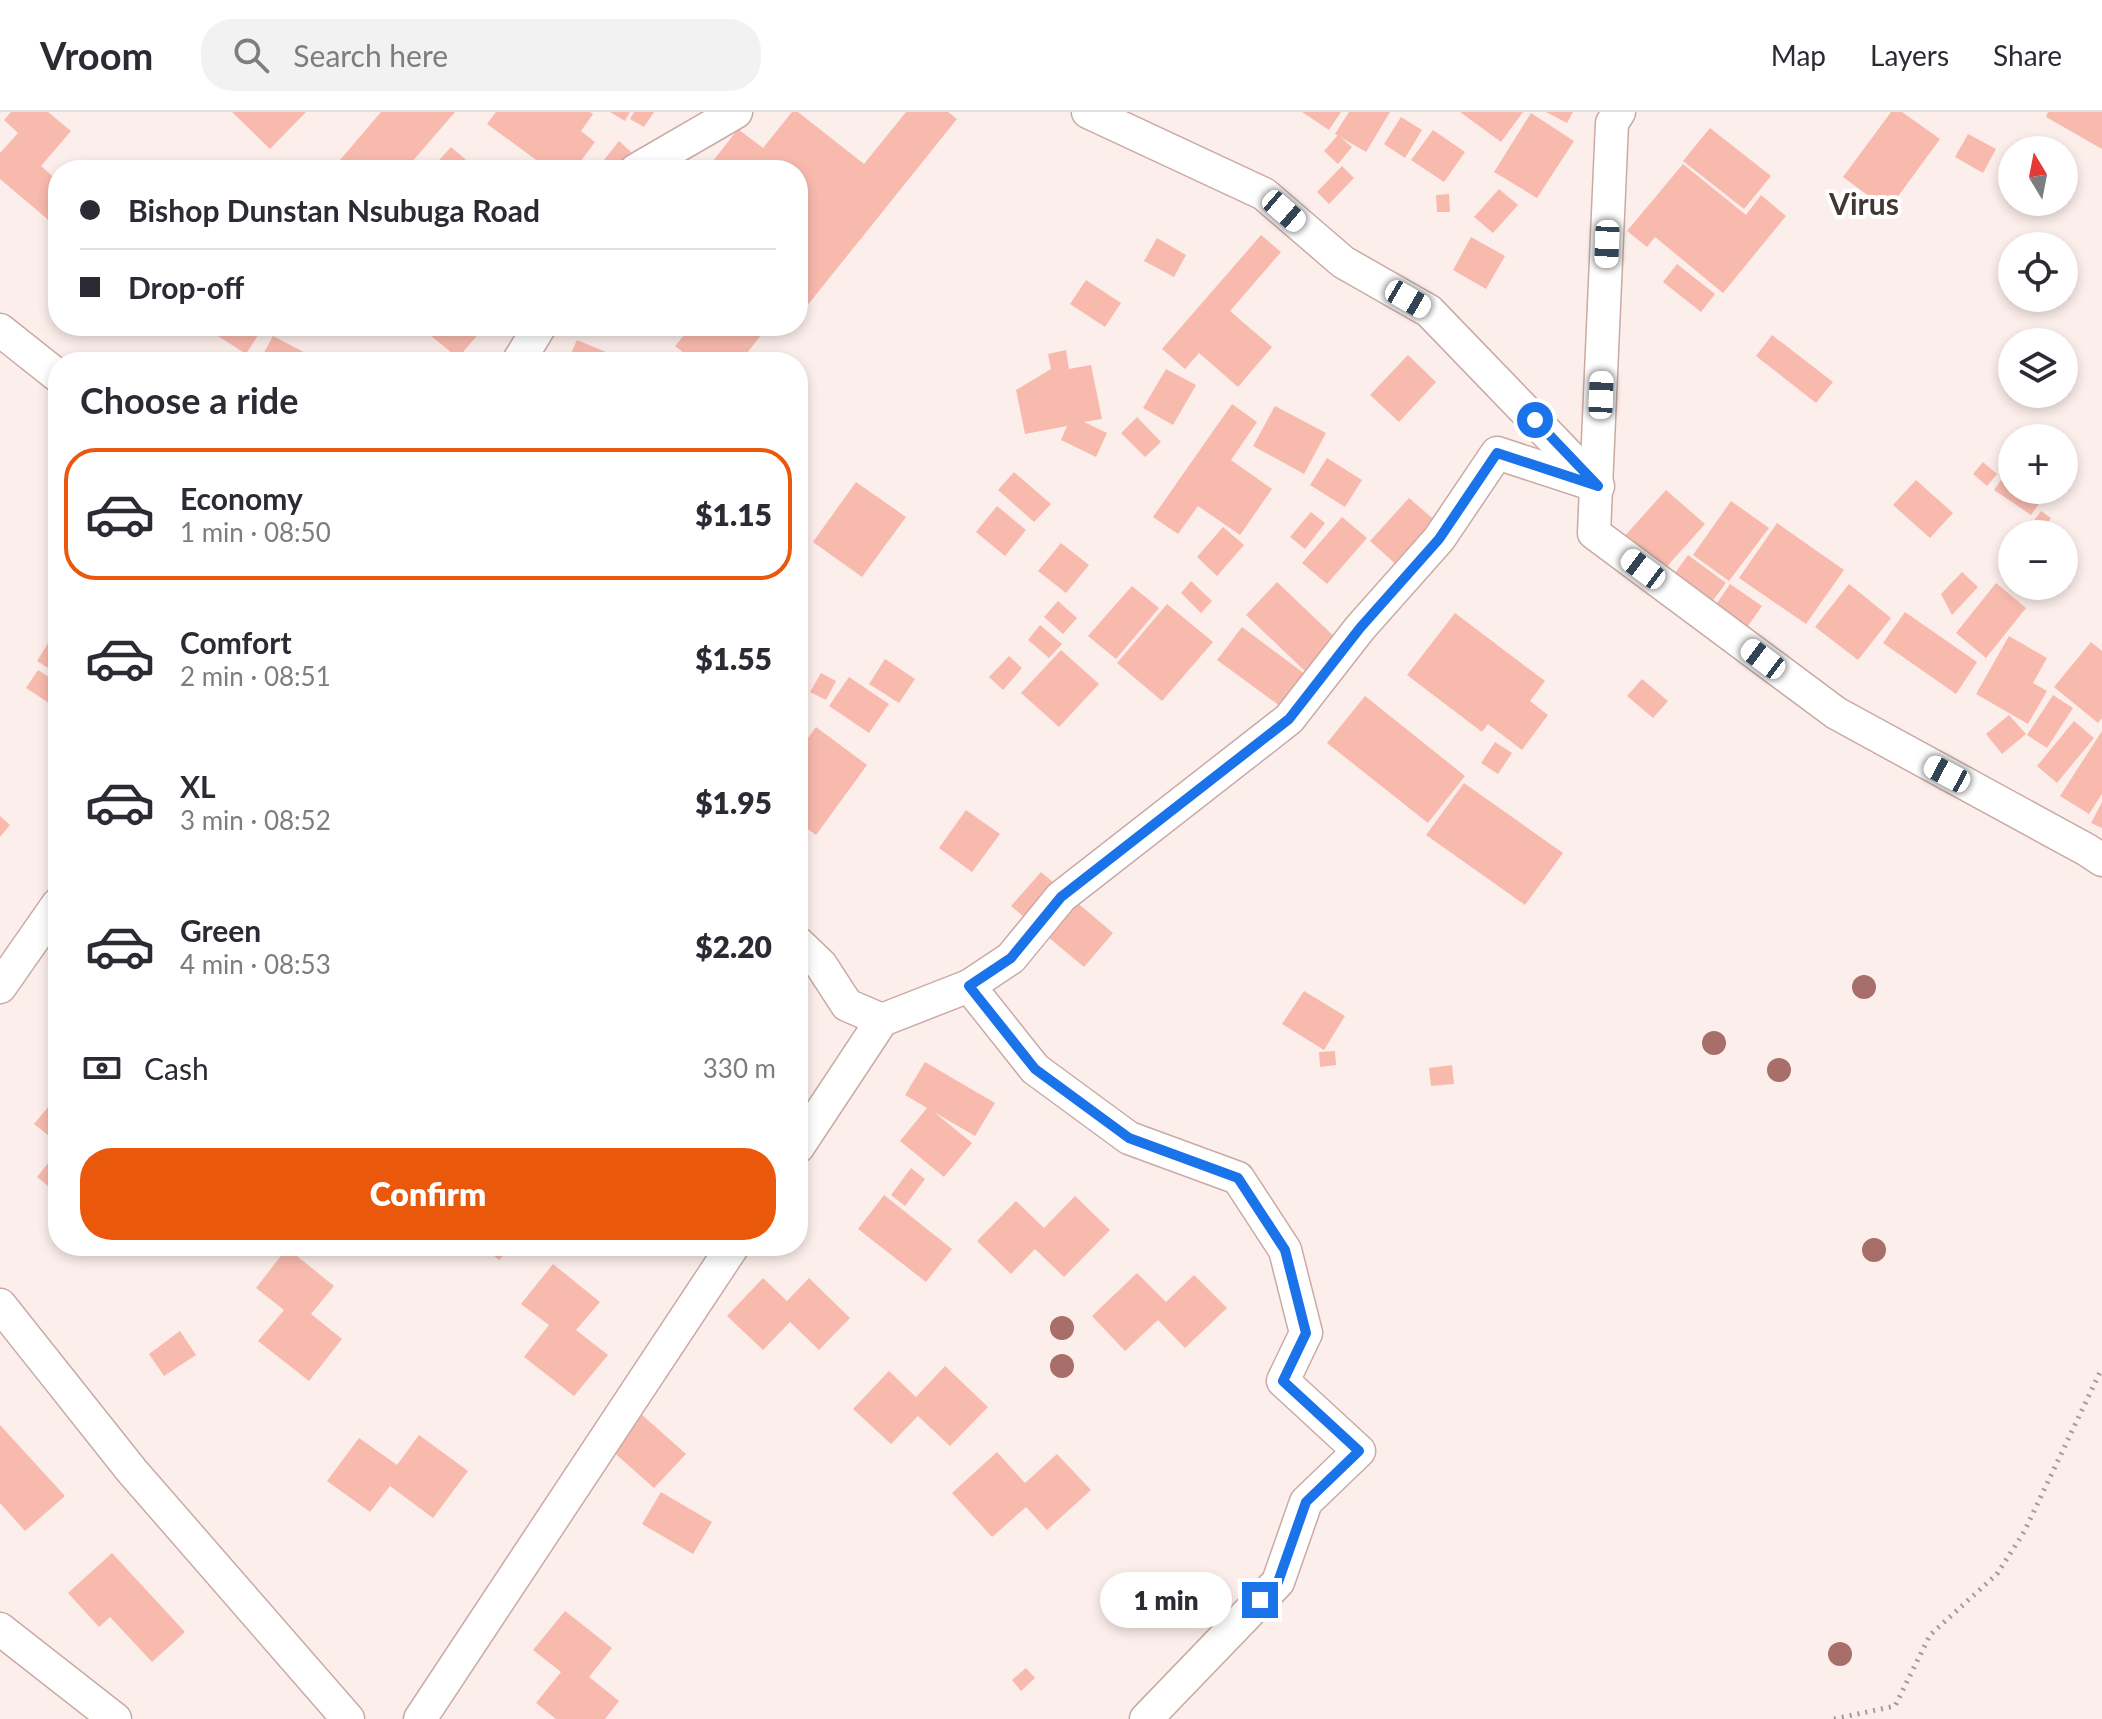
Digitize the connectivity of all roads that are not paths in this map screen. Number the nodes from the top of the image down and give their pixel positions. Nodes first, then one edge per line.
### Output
1 (736, 112) edge
2 (1088, 112) edge
3 (1619, 112) edge
4 (653, 160) edge
5 (0, 330) edge
6 (48, 368) edge
7 (1598, 486) junction
8 (2102, 860) edge
9 (48, 918) edge
10 (808, 953) edge
11 (969, 986) junction
12 (0, 987) edge
13 (882, 1020) junction
14 (808, 1132) edge
15 (726, 1256) edge
16 (0, 1305) edge
17 (0, 1629) edge
18 (115, 1719) edge
19 (348, 1719) edge
20 (420, 1719) edge
21 (1146, 1719) edge

1 - 4 street
2 - 7 street
3 - 7 street
5 - 6 street
7 - 8 street
7 - 11 street
9 - 12 street
10 - 13 street
11 - 13 street
11 - 21 street
13 - 14 street
15 - 20 street
16 - 19 street
17 - 18 street

